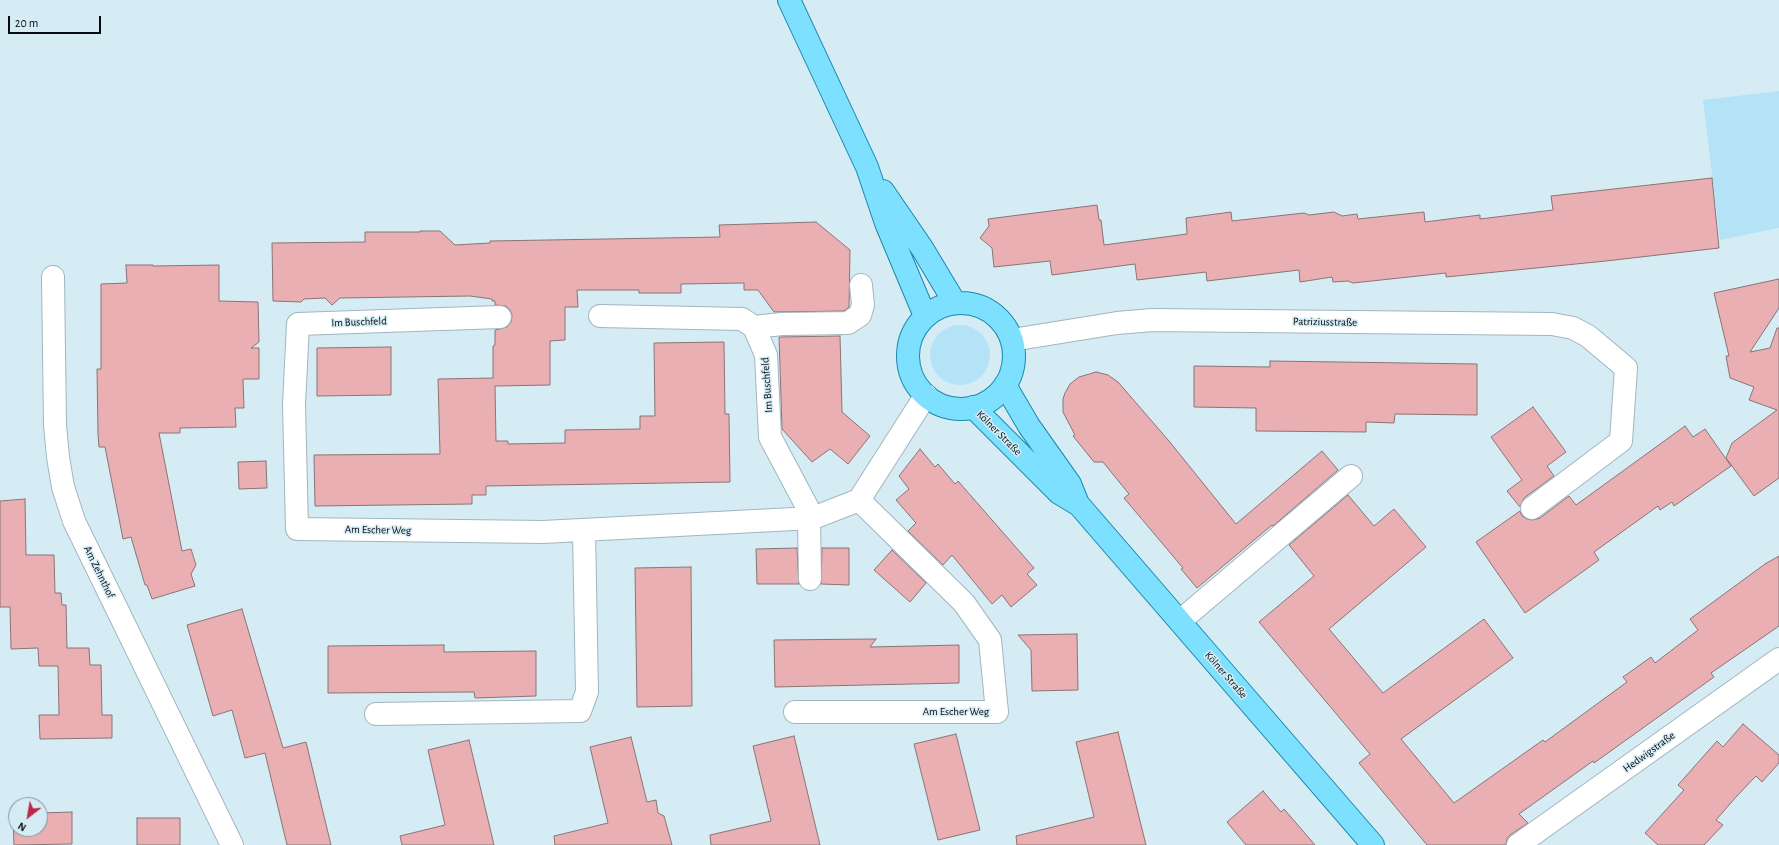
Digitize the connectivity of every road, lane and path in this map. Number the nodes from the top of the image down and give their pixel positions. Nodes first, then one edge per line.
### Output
1 (789, 0) edge
2 (867, 167) junction
3 (53, 277) dead end
4 (861, 285) dead end
5 (955, 303) junction
6 (500, 316) dead end
7 (600, 316) dead end
8 (925, 316) junction
9 (754, 327) junction
10 (1012, 340) junction
11 (1005, 385) junction
12 (926, 395) junction
13 (294, 405) joint
14 (973, 407) junction
15 (1351, 476) dead end
16 (859, 500) junction
17 (1079, 505) junction
18 (1532, 508) dead end
19 (811, 518) junction
20 (584, 530) junction
21 (810, 579) dead end
22 (1180, 621) junction
23 (1779, 659) edge
24 (795, 712) dead end
25 (376, 714) dead end
26 (232, 845) edge
27 (1373, 845) edge
28 (1518, 845) edge

1 - 2 main road
2 - 5 main road
2 - 8 main road
3 - 26 street, Am Zehnthof
4 - 9 street
5 - 8 main road
5 - 10 main road
6 - 13 street, Im Buschfeld
7 - 9 street
8 - 12 main road
9 - 19 street, Im Buschfeld
10 - 11 main road
10 - 18 street, Patriziusstraße
11 - 14 main road
11 - 17 main road, Kölner Straße
12 - 14 main road
12 - 16 street
13 - 20 street, Am Escher Weg
14 - 17 main road, Kölner Straße
15 - 22 street
16 - 19 street, Am Escher Weg
16 - 24 street, Am Escher Weg
17 - 22 main road, Kölner Straße
19 - 20 street, Am Escher Weg
19 - 21 street
20 - 25 street
22 - 27 main road, Kölner Straße
23 - 28 street, Hedwigstraße

